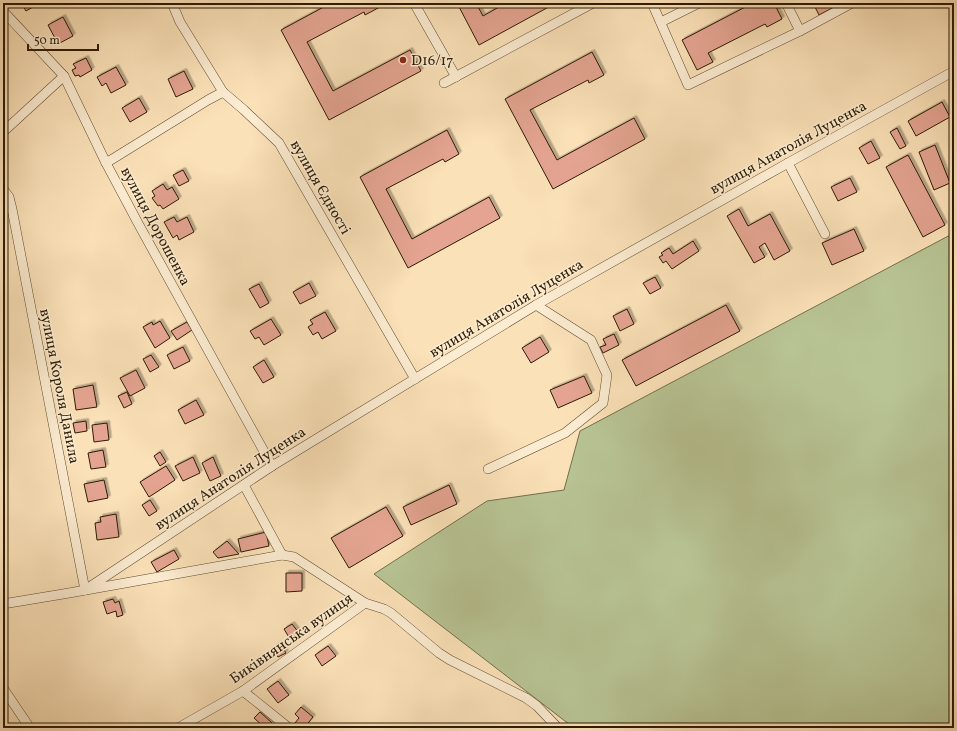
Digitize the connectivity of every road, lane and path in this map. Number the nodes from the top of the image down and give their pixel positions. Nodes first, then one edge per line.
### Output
1 (172, 3) edge
2 (414, 3) edge
3 (593, 3) edge
4 (652, 3) edge
5 (699, 3) edge
6 (786, 3) edge
7 (852, 3) edge
8 (3, 11) edge
9 (661, 22) junction
10 (800, 31) junction
11 (954, 71) edge
12 (64, 76) junction
13 (456, 76) junction
14 (444, 84) dead end
15 (223, 92) junction
16 (3, 132) edge
17 (106, 163) junction
18 (788, 163) junction
19 (3, 188) edge
20 (825, 234) dead end
21 (536, 305) junction
22 (415, 379) junction
23 (272, 466) junction
24 (488, 469) dead end
25 (244, 485) junction
26 (282, 555) junction
27 (85, 590) junction
28 (365, 603) junction
29 (3, 604) edge
30 (3, 688) edge
31 (243, 691) junction
32 (30, 728) edge
33 (178, 728) edge
34 (289, 728) edge
35 (558, 728) edge

1 - 15 street, вулиця Єдності
2 - 13 street
3 - 13 street
4 - 9 street
5 - 9 street
6 - 10 street
7 - 10 street
8 - 12 street, вулиця Дорошенка
9 - 10 street
11 - 18 street, вулиця Анатолія Луценка
12 - 16 street
12 - 17 street, вулиця Дорошенка
13 - 14 street
15 - 17 street
15 - 22 street, вулиця Єдності
17 - 23 street, вулиця Дорошенка
18 - 20 street
18 - 21 street, вулиця Анатолія Луценка
19 - 27 street, вулиця Короля Данила
21 - 22 street, вулиця Анатолія Луценка
21 - 24 street
22 - 23 street, вулиця Анатолія Луценка
23 - 25 street, вулиця Анатолія Луценка
25 - 26 street
25 - 27 street, вулиця Анатолія Луценка
26 - 27 street, вулиця Анатолія Луценка
26 - 28 street, вулиця Анатолія Луценка
27 - 29 street, вулиця Анатолія Луценка
28 - 31 street, Биківнянська вулиця
28 - 35 street, Биківнянська вулиця
30 - 32 street
31 - 33 street, Биківнянська вулиця
31 - 34 street

